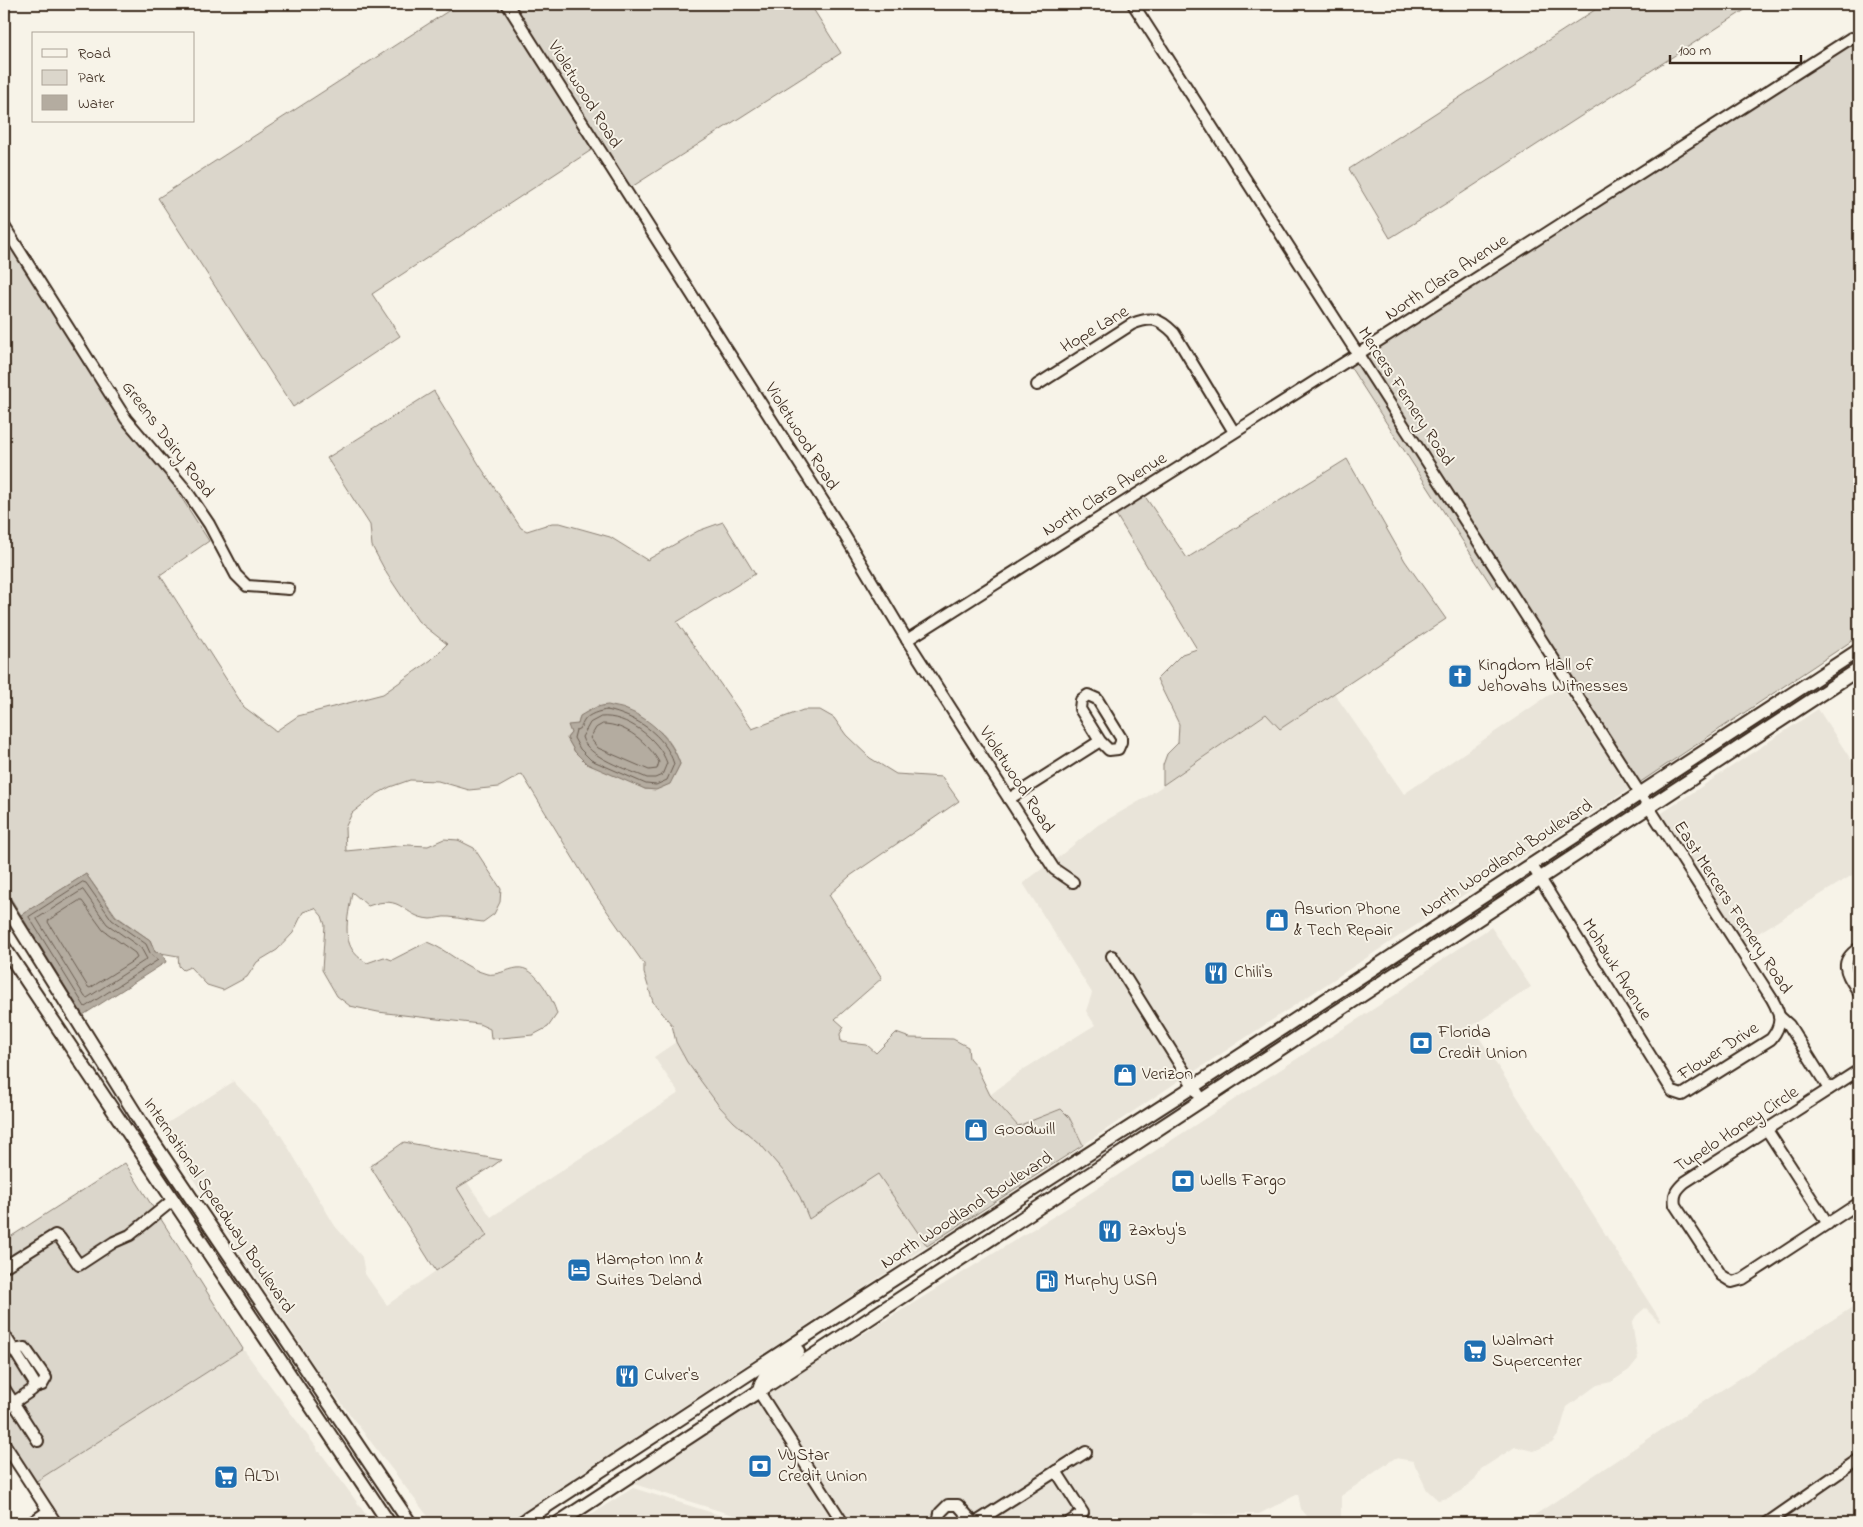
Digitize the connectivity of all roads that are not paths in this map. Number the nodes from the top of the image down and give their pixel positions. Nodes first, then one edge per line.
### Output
1 (507, 4) edge
2 (1133, 4) edge
3 (1851, 38) dead end
4 (4, 226) edge
5 (1358, 354) junction
6 (1037, 385) dead end
7 (1234, 432) junction
8 (289, 589) dead end
9 (907, 640) junction
10 (1859, 650) edge
11 (1859, 669) edge
12 (1752, 720) junction
13 (1761, 734) junction
14 (1100, 741) junction
15 (1640, 793) junction
16 (1009, 799) junction
17 (1649, 808) junction
18 (1531, 864) junction
19 (1540, 878) junction
20 (1073, 882) dead end
21 (4, 903) edge
22 (1422, 936) junction
23 (4, 947) edge
24 (1859, 948) edge
25 (1431, 950) junction
26 (1112, 956) dead end
27 (1859, 993) edge
28 (1779, 1016) junction
29 (1779, 1029) joint
30 (1859, 1070) edge
31 (1194, 1086) junction
32 (1830, 1089) junction
33 (1674, 1092) joint
34 (1202, 1100) junction
35 (1767, 1130) junction
36 (150, 1137) junction
37 (136, 1144) junction
38 (173, 1200) junction
39 (1859, 1203) edge
40 (1001, 1211) junction
41 (1828, 1224) junction
42 (967, 1233) junction
43 (980, 1245) junction
44 (225, 1248) junction
45 (211, 1256) junction
46 (956, 1261) junction
47 (4, 1267) edge
48 (822, 1326) junction
49 (4, 1334) edge
50 (294, 1350) junction
51 (277, 1355) junction
52 (751, 1372) junction
53 (4, 1388) edge
54 (758, 1392) junction
55 (14, 1403) junction
56 (738, 1405) junction
57 (4, 1409) edge
58 (341, 1420) junction
59 (667, 1428) junction
60 (330, 1436) junction
61 (38, 1441) dead end
62 (4, 1443) edge
63 (1086, 1452) dead end
64 (1859, 1459) edge
65 (644, 1467) junction
66 (1056, 1471) junction
67 (399, 1506) junction
68 (48, 1511) junction
69 (387, 1520) edge
70 (30, 1523) edge
71 (56, 1523) edge
72 (410, 1523) edge
73 (521, 1523) edge
74 (558, 1523) edge
75 (843, 1523) edge
76 (938, 1523) edge
77 (975, 1523) edge
78 (1068, 1523) edge
79 (1767, 1523) edge

1 - 9 street, Violetwood Road
2 - 5 street, Mercers Fernery Road
3 - 5 street, North Clara Avenue
4 - 8 street, Greens Dairy Road
5 - 7 street, North Clara Avenue
5 - 15 street, Mercers Fernery Road
6 - 7 street, Hope Lane
7 - 9 street, North Clara Avenue
9 - 16 street, Violetwood Road
10 - 12 main road, North Woodland Boulevard
11 - 13 main road, North Woodland Boulevard
12 - 13 street
12 - 15 main road, North Woodland Boulevard
13 - 17 main road, North Woodland Boulevard
14 - 14 street
14 - 16 street
15 - 17 street, Mercers Fernery Road
15 - 18 main road, North Woodland Boulevard
16 - 20 street, Violetwood Road
17 - 19 main road, North Woodland Boulevard
17 - 28 street, East Mercers Fernery Road
18 - 19 street, Mohawk Avenue
18 - 22 main road, North Woodland Boulevard
19 - 25 main road, North Woodland Boulevard
19 - 33 street, Mohawk Avenue
21 - 36 main road, International Speedway Boulevard
22 - 25 street
22 - 31 main road, North Woodland Boulevard
23 - 37 main road, International Speedway Boulevard
24 - 27 street
25 - 34 main road, North Woodland Boulevard
26 - 31 street
28 - 29 street, East Mercers Fernery Road
28 - 32 street
29 - 33 street, Flower Drive
30 - 32 street, Tupelo Honey Circle
31 - 34 street
31 - 40 main road, North Woodland Boulevard
32 - 35 street, Tupelo Honey Circle
34 - 43 main road, North Woodland Boulevard
35 - 41 street
35 - 41 street, Tupelo Honey Circle
36 - 37 main road
36 - 44 main road, International Speedway Boulevard
37 - 38 main road, International Speedway Boulevard
38 - 45 main road, International Speedway Boulevard
38 - 47 street
39 - 41 street, Tupelo Honey Circle
40 - 42 main road, North Woodland Boulevard
40 - 43 main road
42 - 46 main road
42 - 48 main road, North Woodland Boulevard
43 - 46 main road, North Woodland Boulevard
44 - 45 main road
44 - 50 main road, International Speedway Boulevard
45 - 51 main road, International Speedway Boulevard
46 - 54 main road, North Woodland Boulevard
48 - 52 main road, North Woodland Boulevard
48 - 54 main road
49 - 55 street
50 - 51 main road
50 - 58 main road, International Speedway Boulevard
51 - 60 main road, International Speedway Boulevard
52 - 56 main road
52 - 59 main road, North Woodland Boulevard
53 - 55 street
54 - 56 main road, North Woodland Boulevard
54 - 75 street
55 - 57 street
55 - 61 street
56 - 65 main road, North Woodland Boulevard
58 - 60 main road
58 - 67 main road, International Speedway Boulevard
59 - 65 main road
59 - 73 main road, North Woodland Boulevard
60 - 69 main road, International Speedway Boulevard
62 - 68 street
63 - 66 street
64 - 79 street
65 - 74 main road, North Woodland Boulevard
66 - 77 street
66 - 78 street
67 - 69 main road
67 - 72 main road, International Speedway Boulevard
68 - 70 street
68 - 71 street
76 - 77 street

